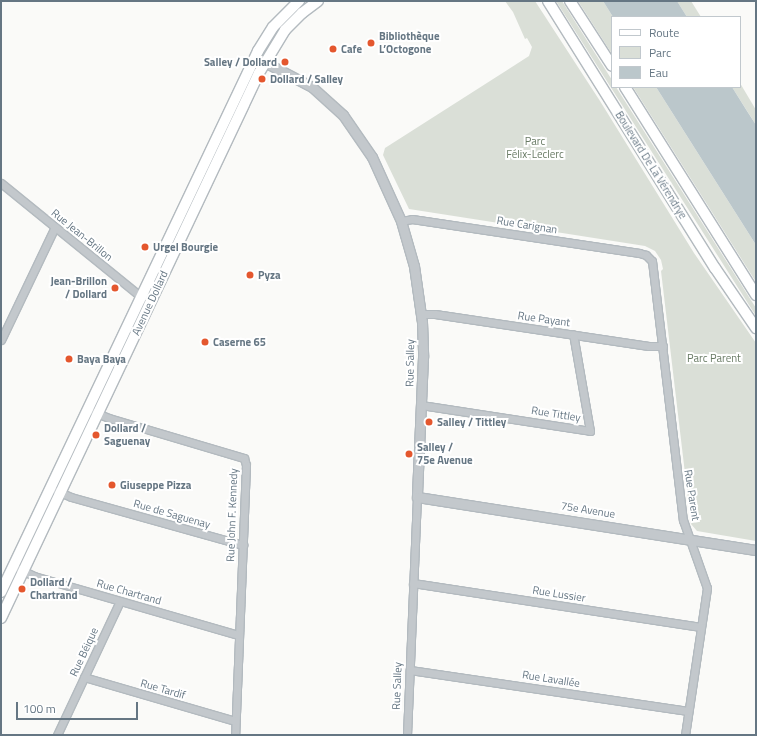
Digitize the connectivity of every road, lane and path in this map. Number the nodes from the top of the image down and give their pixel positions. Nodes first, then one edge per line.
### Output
1 (299, 1) edge
2 (318, 1) edge
3 (548, 1) edge
4 (570, 1) edge
5 (260, 59) junction
6 (611, 64) edge
7 (626, 88) edge
8 (1, 183) edge
9 (402, 221) junction
10 (54, 227) junction
11 (648, 257) joint
12 (756, 295) edge
13 (141, 297) junction
14 (150, 303) junction
15 (422, 314) junction
16 (756, 328) edge
17 (573, 334) junction
18 (1, 340) edge
19 (663, 346) junction
20 (421, 405) junction
21 (88, 409) junction
22 (98, 414) junction
23 (51, 487) junction
24 (60, 492) junction
25 (417, 497) junction
26 (690, 538) junction
27 (243, 545) junction
28 (756, 550) edge
29 (13, 566) junction
30 (23, 571) junction
31 (413, 583) junction
32 (1, 592) edge
33 (120, 601) junction
34 (1, 618) edge
35 (701, 627) junction
36 (239, 635) junction
37 (410, 670) junction
38 (84, 677) junction
39 (688, 711) junction
40 (235, 721) junction
41 (57, 735) edge
42 (235, 735) edge
43 (407, 735) edge
44 (685, 735) edge

1 - 5 main road, Avenue Dollard
2 - 5 main road, Avenue Dollard
3 - 16 main road, Boulevard De La Vérendrye
4 - 6 main road
5 - 9 street, Rue Salley
5 - 13 main road, Avenue Dollard
5 - 14 main road, Avenue Dollard
7 - 12 main road, Boulevard De La Vérendrye
8 - 10 street, Rue Jean-Brillon
9 - 11 street, Rue Carignan
9 - 15 street, Rue Salley
10 - 13 street, Rue Jean-Brillon
10 - 18 street
11 - 19 street, Rue Parent
13 - 14 street, Rue Jean-Brillon
13 - 21 main road, Avenue Dollard
14 - 22 main road, Avenue Dollard
15 - 17 street, Rue Payant
15 - 20 street, Rue Salley
17 - 19 street, Rue Payant
17 - 20 street, Rue Tittley
19 - 26 street, Rue Parent
20 - 25 street, Rue Salley
21 - 22 street, Rue John F. Kennedy
21 - 23 main road, Avenue Dollard
22 - 24 main road, Avenue Dollard
22 - 27 street, Rue John F. Kennedy
23 - 24 street, Rue de Saguenay
23 - 29 main road, Avenue Dollard
24 - 27 street, Rue de Saguenay
24 - 30 main road, Avenue Dollard
25 - 26 street, 75e Avenue
25 - 31 street, Rue Salley
26 - 28 street, 75e Avenue
26 - 35 street, Rue Parent
27 - 36 street, Rue John F. Kennedy
29 - 30 street, Rue Chartrand
29 - 32 main road, Avenue Dollard
30 - 33 street, Rue Chartrand
30 - 34 main road, Avenue Dollard
31 - 35 street, Rue Lussier
31 - 37 street, Rue Salley
33 - 36 street, Rue Chartrand
33 - 38 street, Rue Béique
35 - 39 street, Rue Parent
36 - 40 street, Rue John F. Kennedy
37 - 39 street, Rue Lavallée
37 - 43 street, Rue Salley
38 - 40 street, Rue Tardif
38 - 41 street, Rue Béique
39 - 44 street, Rue Parent
40 - 42 street, Rue John F. Kennedy

